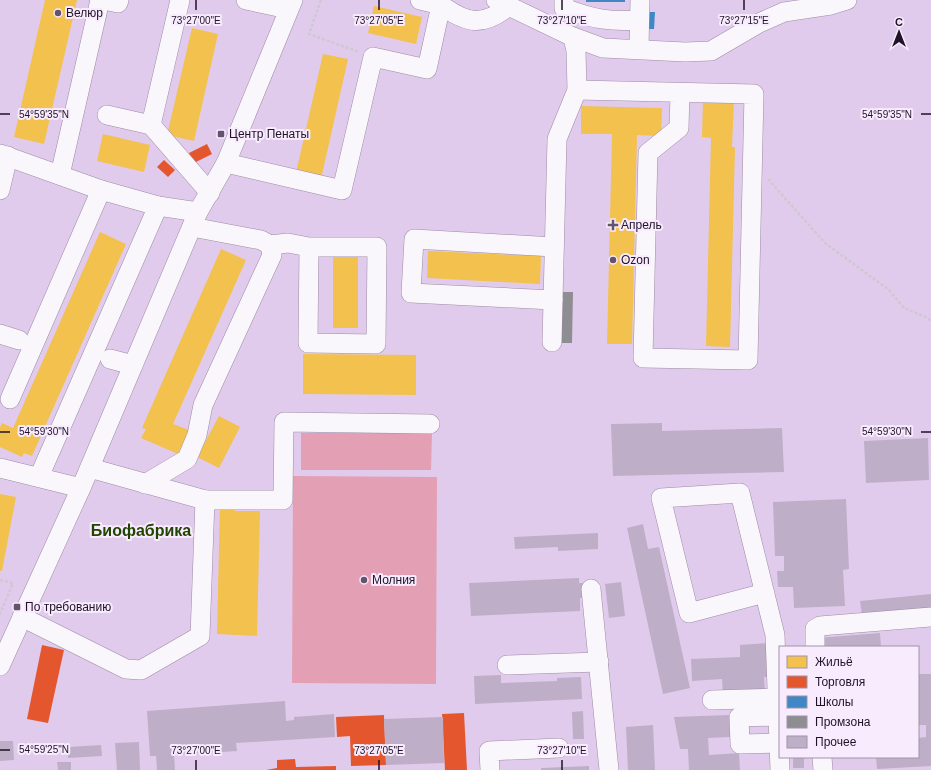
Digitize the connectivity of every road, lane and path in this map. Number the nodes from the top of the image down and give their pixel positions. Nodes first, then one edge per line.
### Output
1 (100, 0) edge
2 (104, 0) edge
3 (119, 0) edge
4 (180, 0) edge
5 (321, 0) edge
6 (420, 0) edge
7 (564, 0) edge
8 (640, 0) edge
9 (847, 0) edge
10 (252, 1) edge
11 (502, 3) edge
12 (290, 5) edge
13 (441, 5) junction
14 (640, 20) junction
15 (573, 38) junction
16 (639, 49) junction
17 (373, 57) junction
18 (577, 90) junction
19 (680, 93) junction
20 (107, 114) dead end
21 (151, 125) junction
22 (4, 155) edge
23 (753, 160) junction
24 (226, 164) junction
25 (60, 175) junction
26 (0, 190) edge
27 (102, 190) junction
28 (210, 192) junction
29 (158, 206) junction
30 (195, 220) junction
31 (270, 245) junction
32 (309, 246) junction
33 (554, 246) junction
34 (553, 300) junction
35 (931, 321) edge
36 (0, 334) edge
37 (19, 340) dead end
38 (552, 342) dead end
39 (110, 359) dead end
40 (133, 365) junction
41 (10, 399) dead end
42 (430, 424) dead end
43 (0, 468) edge
44 (90, 468) junction
45 (39, 477) junction
46 (145, 484) junction
47 (81, 488) junction
48 (205, 500) junction
49 (0, 580) edge
50 (591, 589) dead end
51 (765, 593) junction
52 (0, 614) edge
53 (22, 617) junction
54 (931, 618) edge
55 (814, 646) edge
56 (599, 662) junction
57 (507, 665) dead end
58 (0, 666) edge
59 (712, 700) dead end
60 (777, 707) junction
61 (779, 743) joint
62 (559, 748) dead end
63 (780, 758) edge
64 (822, 758) edge
65 (490, 770) edge
66 (609, 770) edge
67 (780, 770) edge
68 (823, 770) edge

1 - 25 street
2 - 3 street
4 - 21 street
5 - 17 path
6 - 13 street
7 - 14 street
8 - 14 street
9 - 16 street
10 - 12 street
11 - 13 street
11 - 15 street
12 - 24 street
13 - 17 street
14 - 16 street
15 - 16 street
15 - 18 street
17 - 24 street
18 - 19 street
18 - 33 street
19 - 23 street
19 - 23 street
20 - 21 street
21 - 28 street
22 - 25 street
22 - 26 street
23 - 35 path
24 - 28 street
25 - 27 street
27 - 29 street
27 - 41 street
28 - 30 street
29 - 30 street
29 - 45 street
30 - 31 street
30 - 40 street
31 - 32 street
31 - 46 street
32 - 32 street
33 - 34 street
33 - 34 street
34 - 38 street
36 - 37 street
39 - 40 street
40 - 44 street
42 - 48 street
43 - 45 street
44 - 46 street
44 - 47 street
45 - 47 street
46 - 48 street
47 - 53 street
48 - 53 street
49 - 52 path
50 - 56 street
51 - 51 street
51 - 60 street
53 - 58 street
54 - 55 street
56 - 57 street
56 - 66 street
59 - 60 street
60 - 61 street
60 - 61 street
62 - 65 street
63 - 67 street
64 - 68 street

